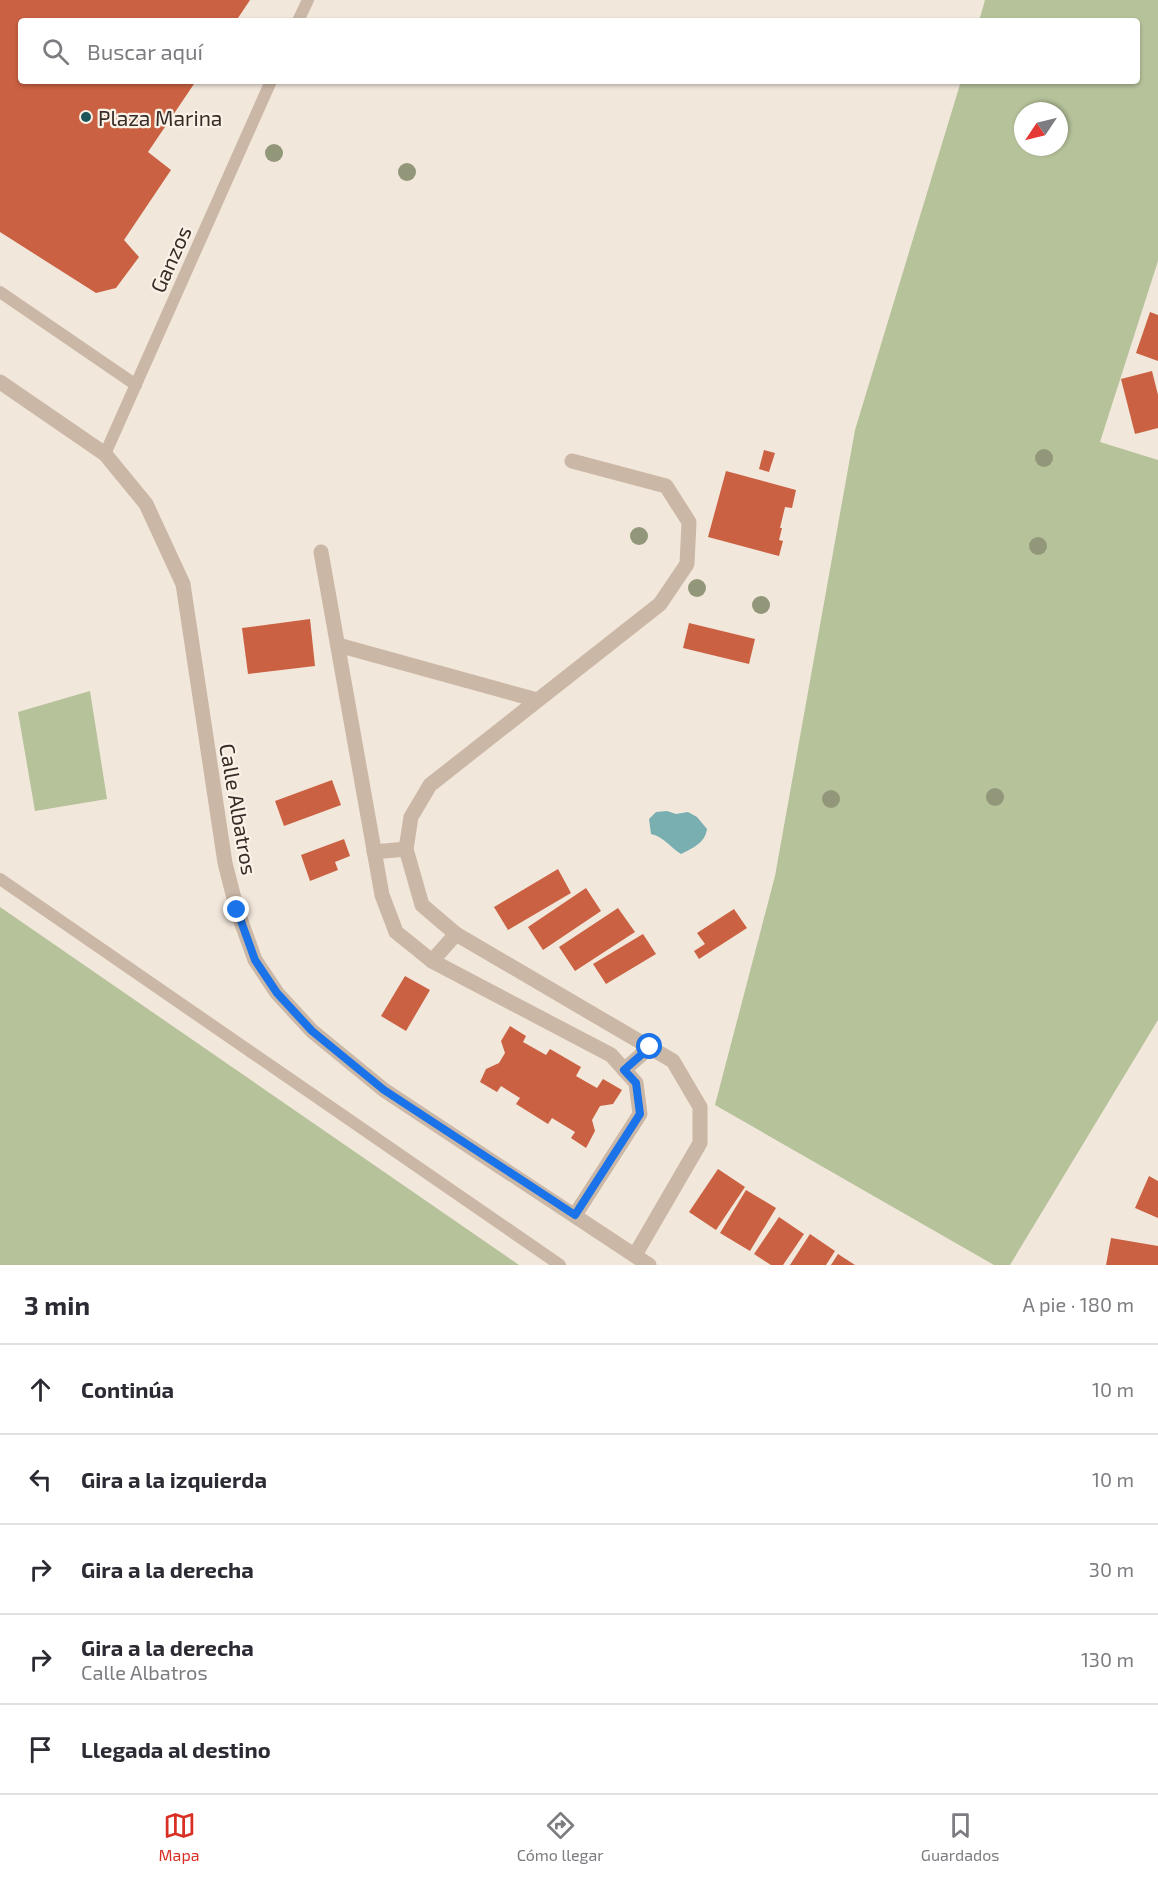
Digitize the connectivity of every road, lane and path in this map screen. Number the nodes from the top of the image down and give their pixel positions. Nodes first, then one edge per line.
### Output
1 (308, 0) edge
2 (299, 18) edge
3 (271, 84) edge
4 (0, 292) edge
5 (0, 382) edge
6 (136, 385) junction
7 (105, 454) junction
8 (572, 460) dead end
9 (321, 552) dead end
10 (338, 645) junction
11 (537, 700) junction
12 (406, 849) junction
13 (374, 852) junction
14 (0, 879) edge
15 (456, 934) junction
16 (432, 961) junction
17 (650, 1047) junction
18 (624, 1070) junction
19 (575, 1215) junction
20 (634, 1255) junction
21 (560, 1265) edge
22 (649, 1265) edge

1 - 2 lane
3 - 6 lane, Ganzos
4 - 6 lane
5 - 7 street, Calle Albatros
6 - 7 lane, Ganzos
7 - 19 street, Calle Albatros
8 - 11 street
9 - 10 street
10 - 11 street
10 - 13 street
11 - 12 street
12 - 13 street
12 - 15 street
13 - 16 street
14 - 21 lane
15 - 16 street
15 - 17 street
16 - 18 street
17 - 18 street
17 - 20 street
18 - 19 street
19 - 20 street, Calle Albatros
20 - 22 street, Calle Albatros

